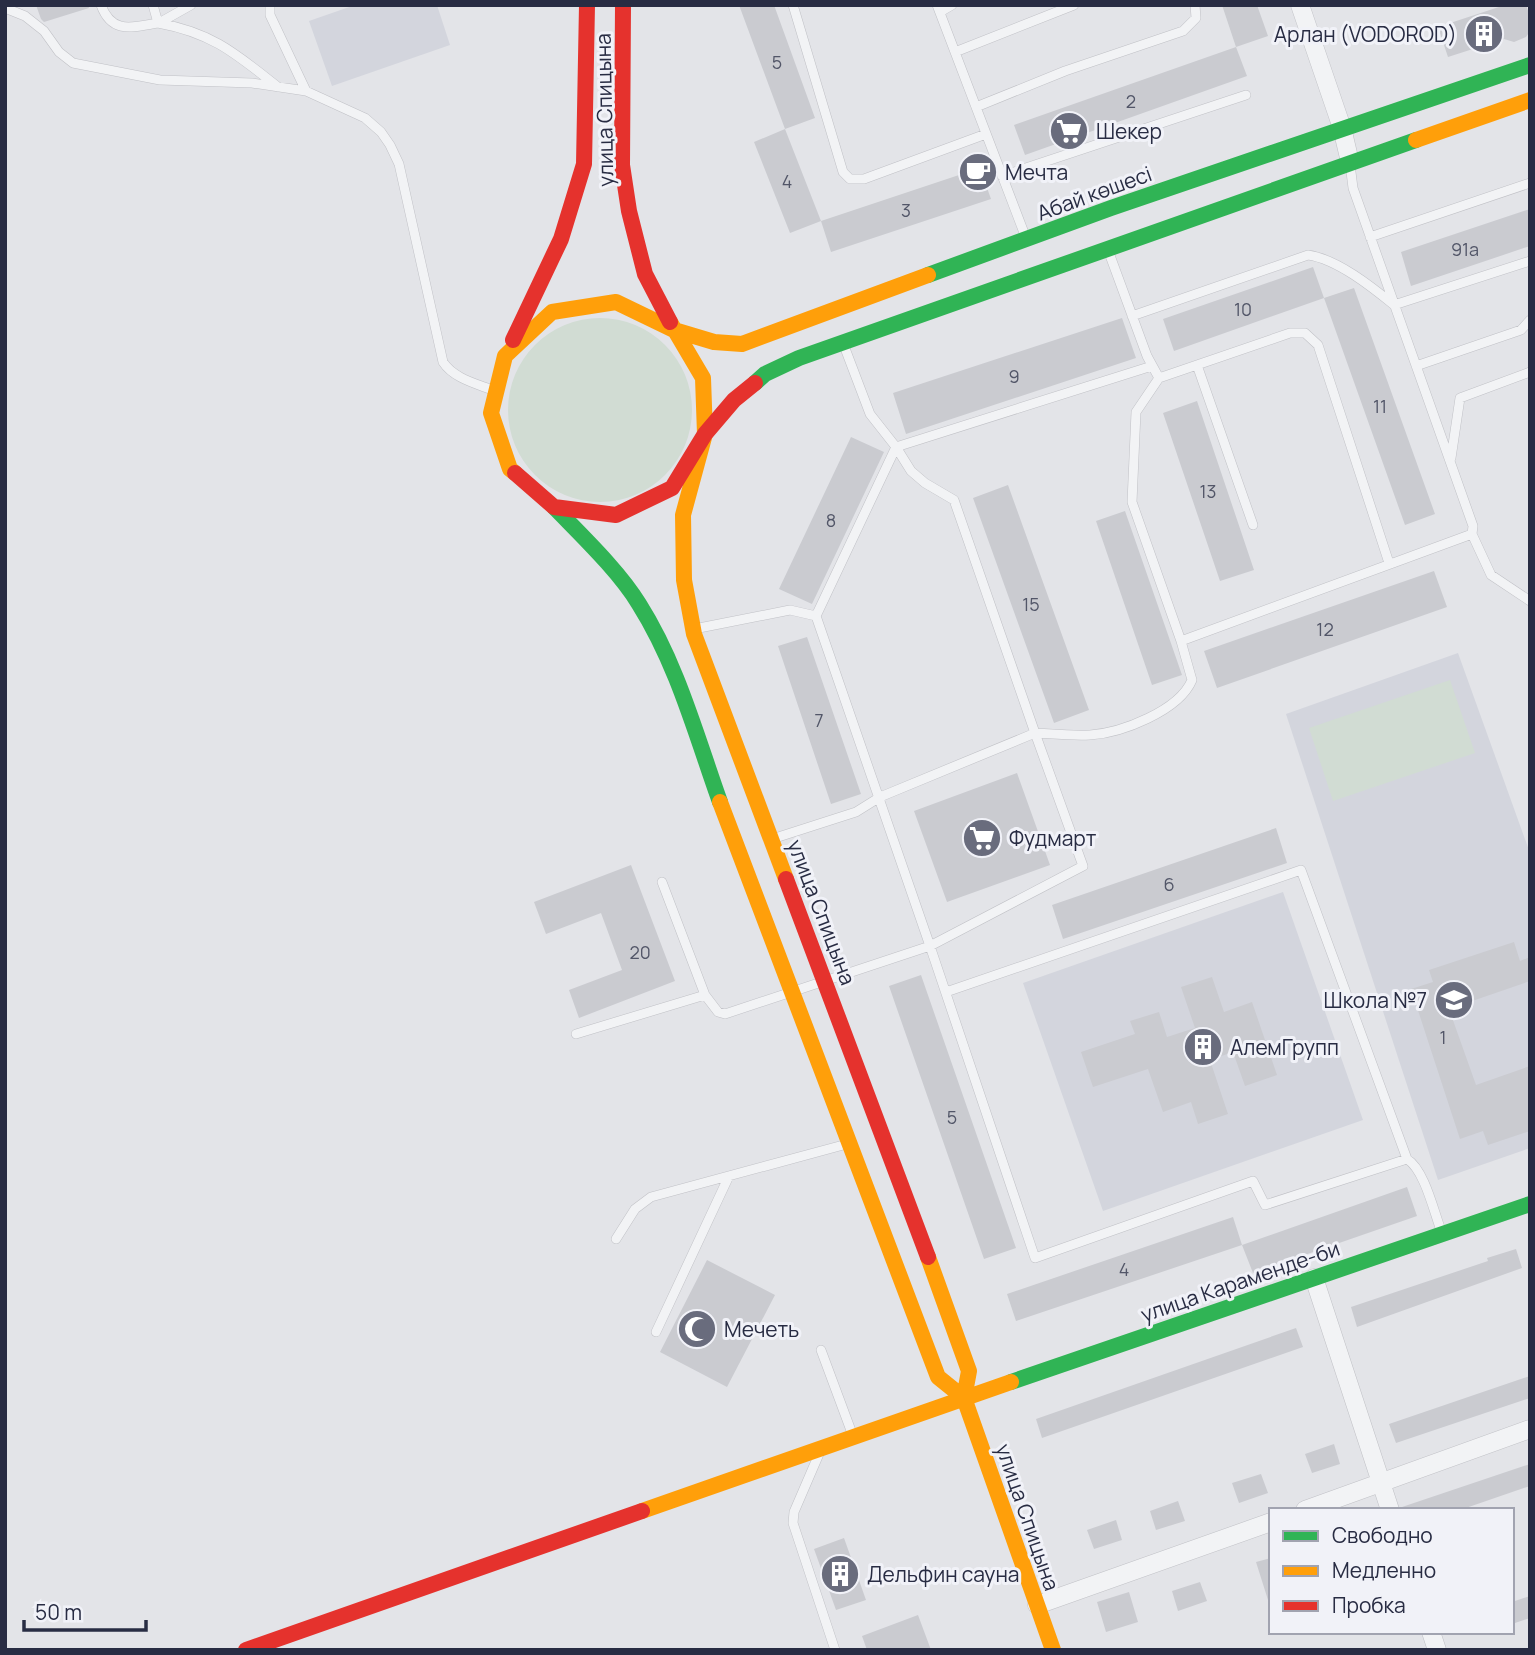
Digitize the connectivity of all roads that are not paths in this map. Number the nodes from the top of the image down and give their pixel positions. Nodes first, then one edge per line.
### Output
1 (20, 5) edge
2 (101, 5) edge
3 (152, 5) edge
4 (191, 5) edge
5 (270, 5) edge
6 (587, 5) edge
7 (623, 5) edge
8 (793, 5) edge
9 (952, 5) edge
10 (1074, 5) edge
11 (1195, 5) edge
12 (1300, 5) edge
13 (5, 8) edge
14 (939, 8) edge
15 (25, 16) junction
16 (158, 23) junction
17 (955, 52) junction
18 (1530, 65) edge
19 (279, 87) junction
20 (306, 91) junction
21 (1246, 95) dead end
22 (1530, 100) edge
23 (976, 107) junction
24 (1342, 128) junction
25 (986, 134) junction
26 (1350, 162) junction
27 (1002, 176) junction
28 (1530, 183) edge
29 (1370, 237) junction
30 (1026, 240) junction
31 (1108, 248) junction
32 (1530, 261) edge
33 (1394, 305) junction
34 (1132, 316) junction
35 (1530, 320) edge
36 (674, 330) junction
37 (843, 343) junction
38 (505, 356) junction
39 (1197, 365) junction
40 (1153, 366) junction
41 (1416, 366) junction
42 (1530, 372) edge
43 (1159, 378) junction
44 (497, 392) junction
45 (705, 434) junction
46 (896, 447) junction
47 (1450, 462) junction
48 (554, 506) junction
49 (1253, 525) dead end
50 (1472, 534) junction
51 (1389, 563) junction
52 (1530, 601) edge
53 (816, 616) junction
54 (693, 629) junction
55 (1181, 641) junction
56 (1035, 733) junction
57 (880, 797) junction
58 (772, 839) junction
59 (662, 882) dead end
60 (930, 946) junction
61 (825, 979) junction
62 (791, 991) junction
63 (946, 992) junction
64 (705, 995) junction
65 (576, 1034) dead end
66 (849, 1143) junction
67 (1407, 1159) junction
68 (729, 1176) junction
69 (1530, 1204) edge
70 (1442, 1234) junction
71 (616, 1239) dead end
72 (1314, 1278) junction
73 (656, 1332) dead end
74 (821, 1350) dead end
75 (964, 1398) junction
76 (1530, 1429) edge
77 (853, 1438) junction
78 (821, 1449) junction
79 (1381, 1482) junction
80 (1310, 1508) edge
81 (1389, 1508) edge
82 (1269, 1523) edge
83 (1037, 1605) junction
84 (246, 1650) edge
85 (835, 1650) edge
86 (1053, 1650) edge

1 - 15 lane
2 - 16 lane
3 - 16 lane
4 - 16 lane
5 - 20 lane
6 - 38 street, улица Спицына
7 - 36 street, улица Спицына
8 - 25 lane
9 - 14 lane
10 - 17 lane
11 - 23 lane
12 - 24 street
13 - 15 lane
14 - 17 lane
15 - 19 lane
16 - 19 lane
17 - 23 lane
18 - 24 street, Абай көшесі
19 - 20 lane
20 - 44 lane
21 - 27 lane
22 - 26 street
23 - 25 lane
24 - 26 street
24 - 30 street, Абай көшесі
25 - 27 lane
26 - 29 lane
26 - 31 street
27 - 30 lane
28 - 29 lane
29 - 33 lane
30 - 36 street, Абай көшесі
31 - 34 lane
31 - 37 street
32 - 33 lane
33 - 34 lane
33 - 41 lane
34 - 40 lane
35 - 41 lane
36 - 38 street
36 - 45 street
37 - 45 street
37 - 46 lane
38 - 44 street
39 - 43 lane
39 - 49 lane
39 - 51 lane
40 - 43 lane
40 - 46 lane
41 - 47 lane
42 - 47 lane
43 - 55 lane
44 - 48 street
45 - 48 street
45 - 54 street, улица Спицына
46 - 53 lane
46 - 56 lane
47 - 50 lane
48 - 62 street
50 - 51 lane
50 - 52 lane
51 - 55 lane
53 - 54 lane
53 - 57 lane
54 - 58 street, улица Спицына
55 - 56 lane
56 - 57 lane
56 - 60 lane
57 - 58 lane
57 - 60 lane
58 - 61 street, улица Спицына
59 - 64 lane
60 - 61 lane
60 - 63 lane
61 - 62 lane
61 - 75 street, улица Спицына
62 - 64 lane
62 - 66 street
63 - 67 lane
63 - 67 lane
64 - 65 lane
66 - 68 lane
66 - 75 street
67 - 70 lane
68 - 71 lane
68 - 73 lane
69 - 70 street, улица Караменде-би
70 - 72 street, улица Караменде-би
72 - 75 street, улица Караменде-би
72 - 79 street
74 - 77 lane
75 - 77 street, улица Караменде-би
75 - 83 street, улица Спицына
76 - 79 street
77 - 78 street, улица Караменде-би
78 - 84 street, улица Караменде-би
78 - 85 lane
79 - 80 street
79 - 81 street
82 - 83 street
83 - 86 street, улица Спицына

